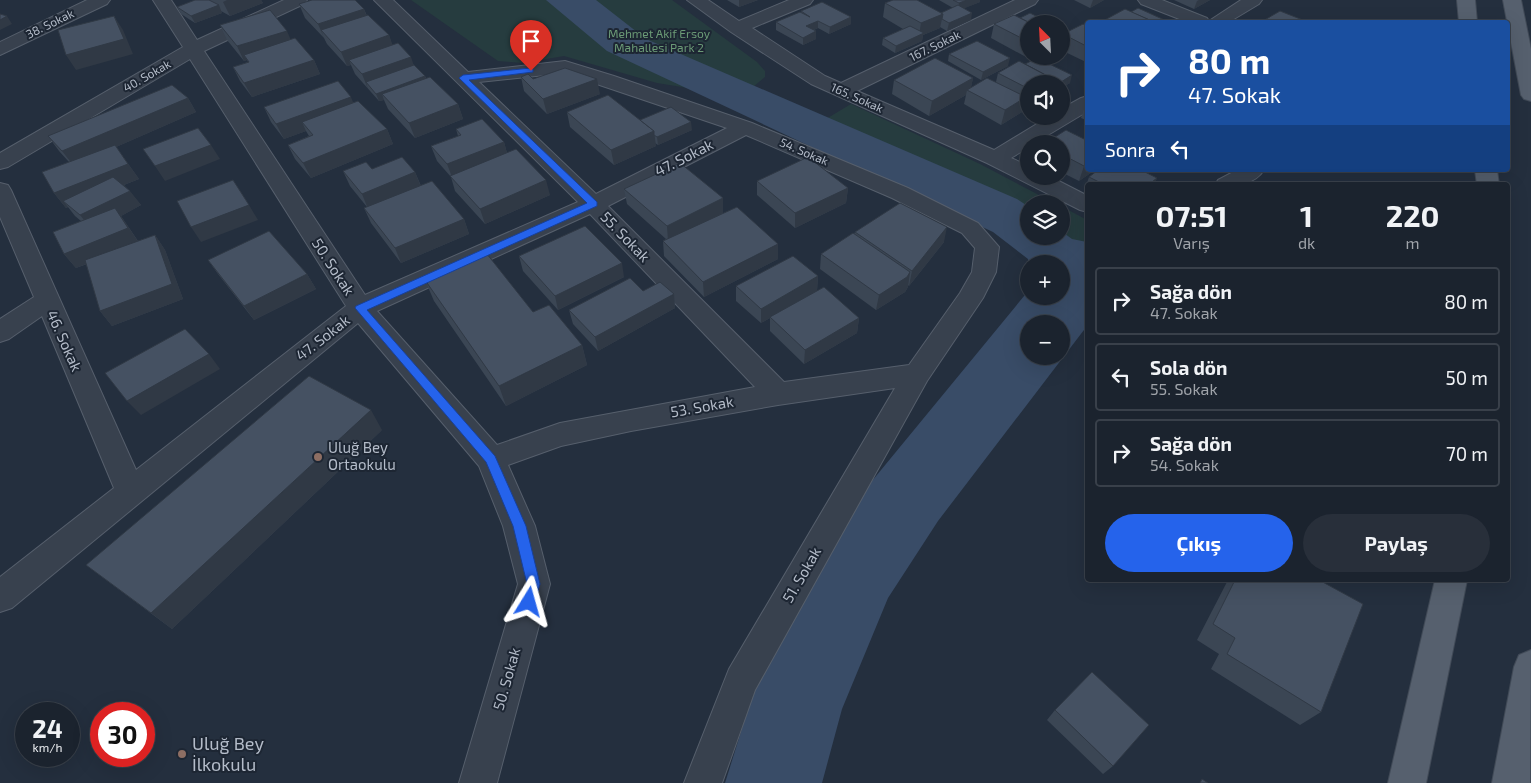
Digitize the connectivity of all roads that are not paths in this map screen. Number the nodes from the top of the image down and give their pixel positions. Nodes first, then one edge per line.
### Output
1 (101, 0) edge
2 (162, 0) edge
3 (298, 0) edge
4 (383, 0) edge
5 (696, 0) edge
6 (804, 0) edge
7 (1029, 0) edge
8 (1147, 0) edge
9 (1253, 0) edge
10 (1466, 0) edge
11 (1512, 0) edge
12 (1196, 20) edge
13 (1220, 20) edge
14 (1468, 20) edge
15 (737, 28) junction
16 (0, 49) edge
17 (193, 49) junction
18 (463, 78) junction
19 (841, 91) junction
20 (1531, 95) edge
21 (1085, 104) edge
22 (745, 127) junction
23 (996, 158) junction
24 (0, 162) edge
25 (1020, 171) edge
26 (1250, 172) edge
27 (1232, 182) edge
28 (1047, 185) edge
29 (0, 190) edge
30 (594, 204) junction
31 (1085, 204) edge
32 (47, 300) junction
33 (360, 308) junction
34 (0, 332) edge
35 (917, 374) junction
36 (778, 394) junction
37 (491, 459) junction
38 (130, 491) junction
39 (1451, 582) edge
40 (0, 597) edge
41 (1531, 667) edge
42 (478, 783) edge
43 (703, 783) edge
44 (1407, 783) edge
45 (1511, 783) edge

1 - 16 street, 38. Sokak
2 - 17 street, 50. Sokak
3 - 17 street, 40. Sokak
4 - 18 street, 55. Sokak
5 - 15 street, 165. Sokak
6 - 15 street
7 - 19 street, 167. Sokak
8 - 12 street
9 - 13 street
10 - 14 main road
11 - 20 main road
15 - 19 street, 165. Sokak
17 - 24 street, 40. Sokak
17 - 33 street, 50. Sokak
18 - 22 street, 54. Sokak
18 - 30 street, 55. Sokak
19 - 23 street, 165. Sokak
21 - 23 street
22 - 30 street, 47. Sokak
22 - 35 street, 54. Sokak
23 - 25 street, 165. Sokak
26 - 27 street
28 - 31 street, 165. Sokak
29 - 32 street, 46. Sokak
30 - 33 street, 47. Sokak
30 - 36 street, 55. Sokak
32 - 34 street
32 - 38 street, 46. Sokak
33 - 37 street, 50. Sokak
33 - 38 street, 47. Sokak
35 - 36 street, 53. Sokak
35 - 43 street, 51. Sokak
36 - 37 street, 53. Sokak
37 - 42 street, 50. Sokak
38 - 40 street, 47. Sokak
39 - 44 main road
41 - 45 main road

